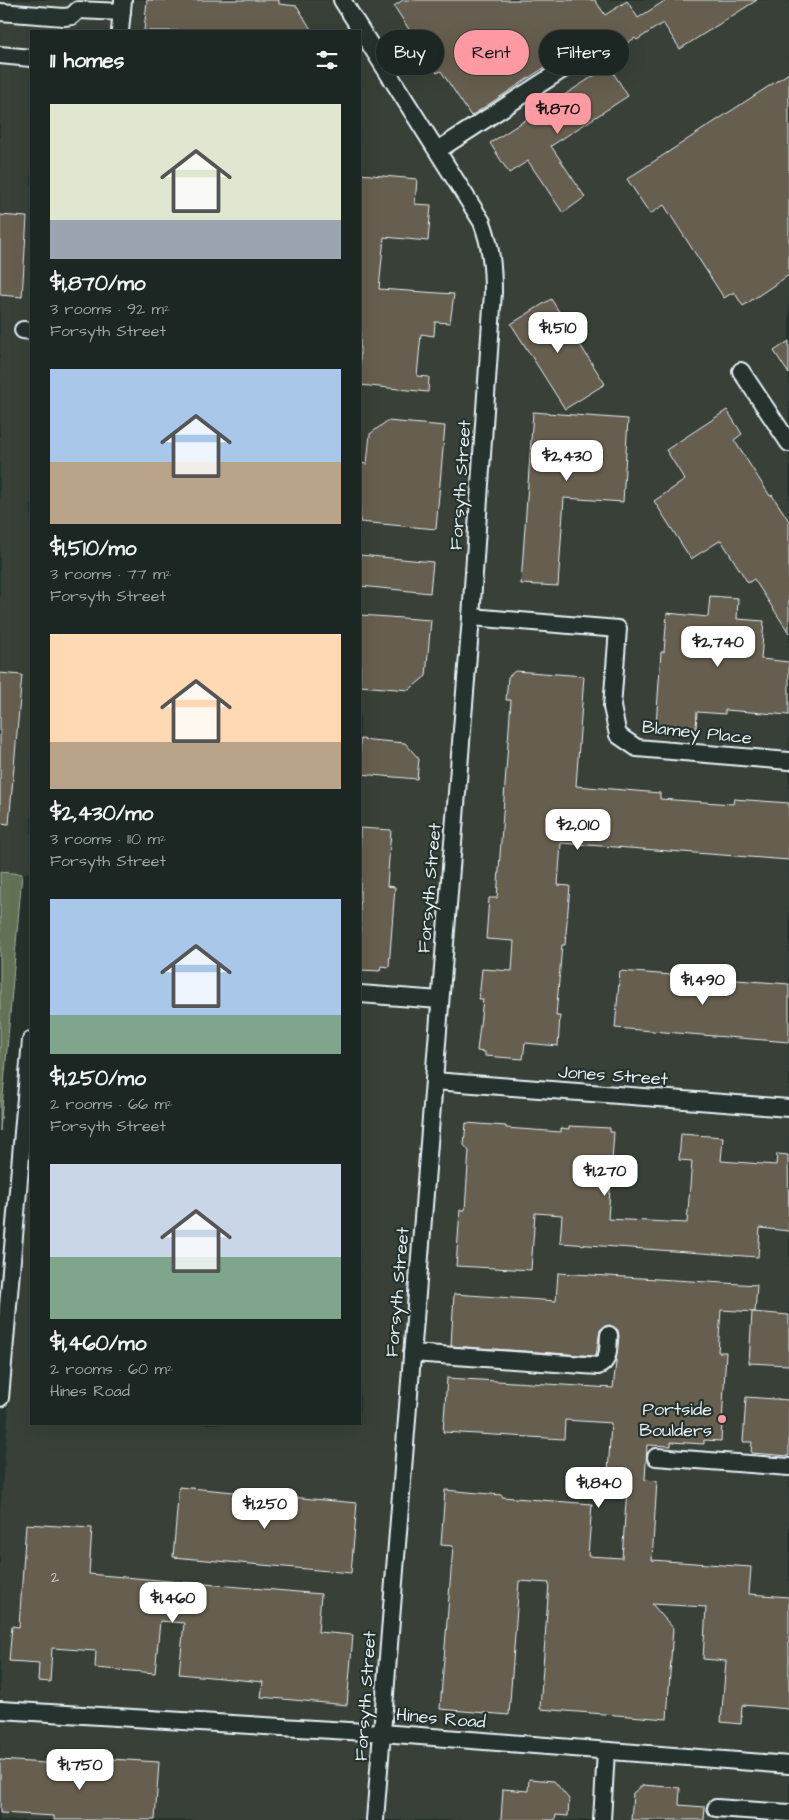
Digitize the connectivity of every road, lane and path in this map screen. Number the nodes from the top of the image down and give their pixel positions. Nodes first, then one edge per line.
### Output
1 (342, 0) edge
2 (122, 6) edge
3 (0, 12) edge
4 (120, 30) edge
5 (0, 56) edge
6 (30, 58) edge
7 (554, 75) edge
8 (438, 150) junction
9 (741, 371) dead end
10 (789, 444) edge
11 (471, 617) junction
12 (789, 762) edge
13 (361, 994) edge
14 (440, 1000) junction
15 (30, 1052) edge
16 (434, 1081) junction
17 (789, 1108) edge
18 (609, 1335) dead end
19 (412, 1354) junction
20 (0, 1398) edge
21 (656, 1457) dead end
22 (789, 1466) edge
23 (0, 1710) edge
24 (382, 1734) junction
25 (606, 1751) junction
26 (789, 1765) edge
27 (716, 1808) dead end
28 (789, 1815) edge
29 (375, 1820) edge
30 (602, 1820) edge
31 (787, 1820) edge

1 - 8 street, Forsyth Street
2 - 3 street
2 - 4 street
5 - 6 street
7 - 8 street
8 - 11 street, Forsyth Street
9 - 10 street
11 - 12 street, Blamey Place
11 - 14 street, Forsyth Street
13 - 14 street
14 - 16 street, Forsyth Street
15 - 20 street
16 - 17 street, Jones Street
16 - 19 street, Forsyth Street
18 - 19 street
19 - 24 street, Forsyth Street
21 - 22 street
23 - 24 street, Hines Road
24 - 25 street, Hines Road
24 - 29 street, Forsyth Street
25 - 26 street, Hines Road
25 - 30 street
27 - 28 street
28 - 31 street

